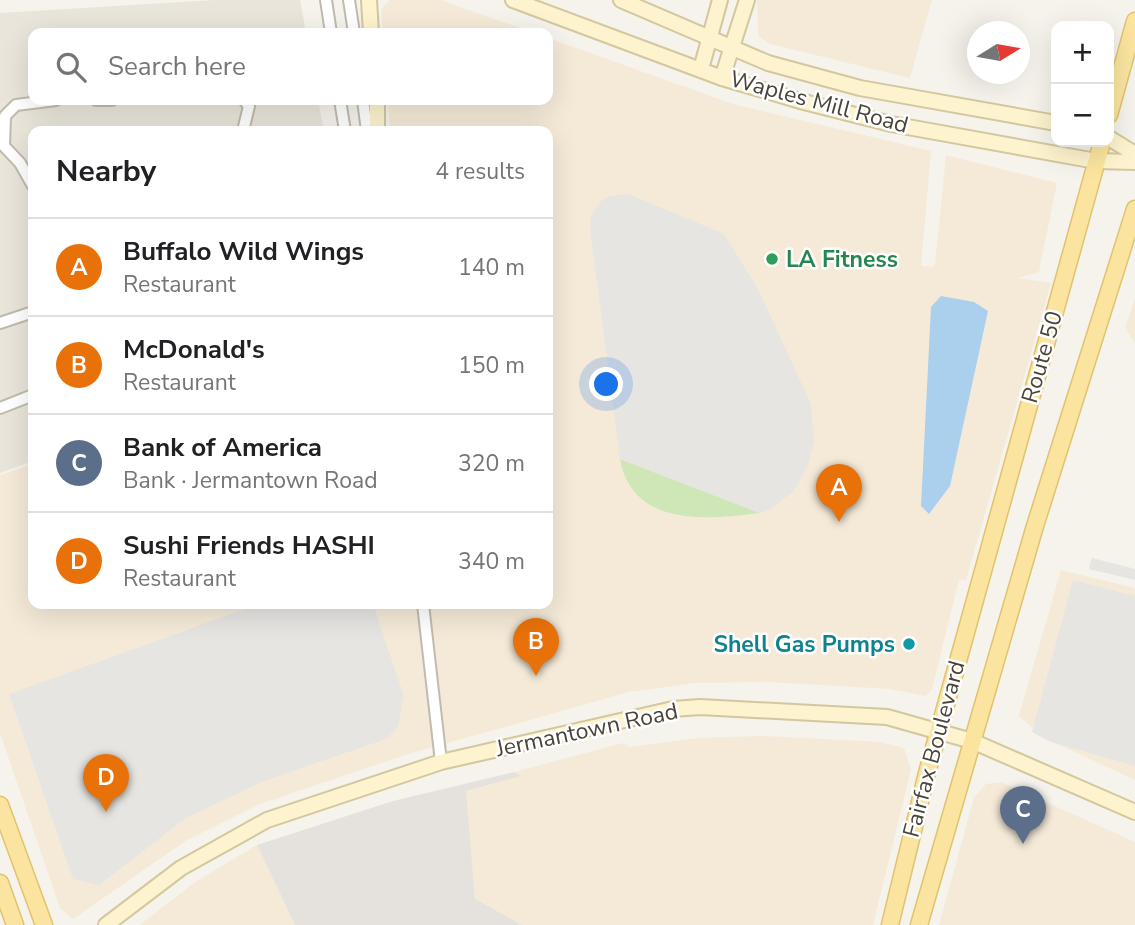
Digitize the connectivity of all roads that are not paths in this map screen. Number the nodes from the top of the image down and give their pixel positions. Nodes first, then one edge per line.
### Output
1 (326, 0) edge
2 (349, 0) edge
3 (369, 0) edge
4 (513, 0) edge
5 (621, 0) edge
6 (720, 0) edge
7 (747, 0) edge
8 (1135, 21) edge
9 (330, 28) edge
10 (353, 28) edge
11 (372, 28) edge
12 (709, 40) junction
13 (729, 49) junction
14 (701, 69) junction
15 (722, 78) junction
16 (1114, 97) edge
17 (28, 104) edge
18 (248, 105) edge
19 (341, 105) edge
20 (364, 105) edge
21 (377, 105) edge
22 (1051, 122) edge
23 (244, 126) edge
24 (344, 126) edge
25 (366, 126) edge
26 (377, 126) edge
27 (1114, 141) edge
28 (2, 147) edge
29 (1100, 147) edge
30 (1135, 154) edge
31 (1096, 161) junction
32 (1135, 162) edge
33 (28, 177) edge
34 (1135, 209) edge
35 (28, 314) edge
36 (0, 323) edge
37 (28, 398) edge
38 (0, 408) edge
39 (982, 573) joint
40 (1019, 579) joint
41 (423, 609) edge
42 (939, 731) junction
43 (972, 741) junction
44 (441, 762) junction
45 (0, 805) edge
46 (1135, 812) edge
47 (0, 883) edge
48 (891, 919) edge
49 (15, 925) edge
50 (44, 925) edge
51 (106, 925) edge
52 (917, 925) edge

1 - 9 street
2 - 10 street
3 - 11 main road
4 - 14 main road, Waples Mill Road
5 - 12 main road, Waples Mill Road
6 - 12 main road
7 - 13 main road
8 - 16 main road
12 - 13 main road, Waples Mill Road
12 - 14 main road
13 - 15 main road
13 - 22 main road, Waples Mill Road
14 - 15 main road, Waples Mill Road
15 - 31 main road, Waples Mill Road
17 - 28 street
18 - 23 street
19 - 24 street
20 - 25 street
21 - 26 main road
27 - 30 main road
28 - 33 street
29 - 31 main road, Route 50
31 - 32 main road, Waples Mill Road
31 - 39 main road, Route 50
34 - 40 main road, Route 50
35 - 36 street
37 - 38 street
39 - 42 main road, Fairfax Boulevard
40 - 43 main road, Fairfax Boulevard
41 - 44 street
42 - 43 main road, Jermantown Road
42 - 44 main road, Jermantown Road
42 - 48 main road, Fairfax Boulevard
43 - 46 main road, Jermantown Road
43 - 52 main road, Fairfax Boulevard
44 - 51 main road, Jermantown Road
45 - 50 main road
47 - 49 main road
48 - 52 main road

